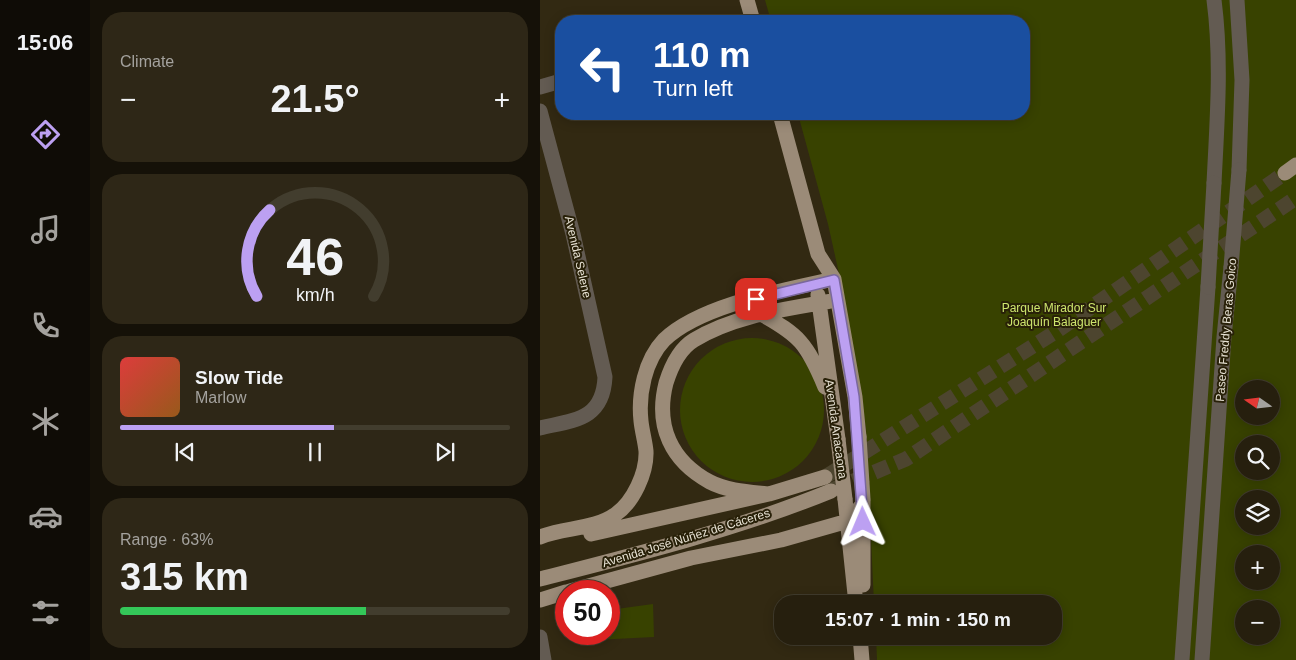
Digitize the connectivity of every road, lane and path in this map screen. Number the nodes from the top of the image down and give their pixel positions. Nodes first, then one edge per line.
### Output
1 (747, 0) edge
2 (1214, 0) edge
3 (1237, 0) edge
4 (751, 15) edge
5 (555, 83) edge
6 (540, 87) edge
7 (540, 111) edge
8 (782, 120) edge
9 (818, 254) junction
10 (834, 280) junction
11 (816, 283) junction
12 (837, 300) junction
13 (820, 303) junction
14 (759, 314) junction
15 (832, 403) junction
16 (540, 428) edge
17 (769, 494) junction
18 (863, 502) junction
19 (848, 521) junction
20 (540, 537) edge
21 (540, 546) edge
22 (540, 579) edge
23 (610, 580) edge
24 (555, 595) edge
25 (855, 595) edge
26 (863, 595) edge
27 (540, 600) edge
28 (540, 637) edge
29 (862, 645) edge
30 (544, 660) edge
31 (863, 660) edge
32 (1182, 660) edge
33 (1202, 660) edge

1 - 4 main road
2 - 32 street, Paseo Freddy Beras Goico, bridge
3 - 33 street, Paseo Freddy Beras Goico, bridge
5 - 6 street
7 - 16 street, Avenida Selene
8 - 9 main road, Avenida Anacaona
9 - 10 main road, Avenida Anacaona
9 - 11 main road, Avenida Anacaona
10 - 11 main road
10 - 12 main road, Avenida Anacaona
11 - 13 main road, Avenida Anacaona
11 - 20 main road
12 - 13 main road
12 - 18 main road, Avenida Anacaona, bridge
13 - 14 main road
13 - 15 main road, Avenida Anacaona
14 - 15 main road
14 - 17 main road
15 - 19 main road, Avenida Anacaona, bridge
17 - 21 main road, Avenida José Núñez de Cáceres
17 - 22 main road, Avenida José Núñez de Cáceres
18 - 19 main road
18 - 26 main road, Avenida Anacaona
19 - 23 main road
19 - 25 main road, Avenida Anacaona
24 - 27 main road
28 - 30 street
29 - 31 main road

